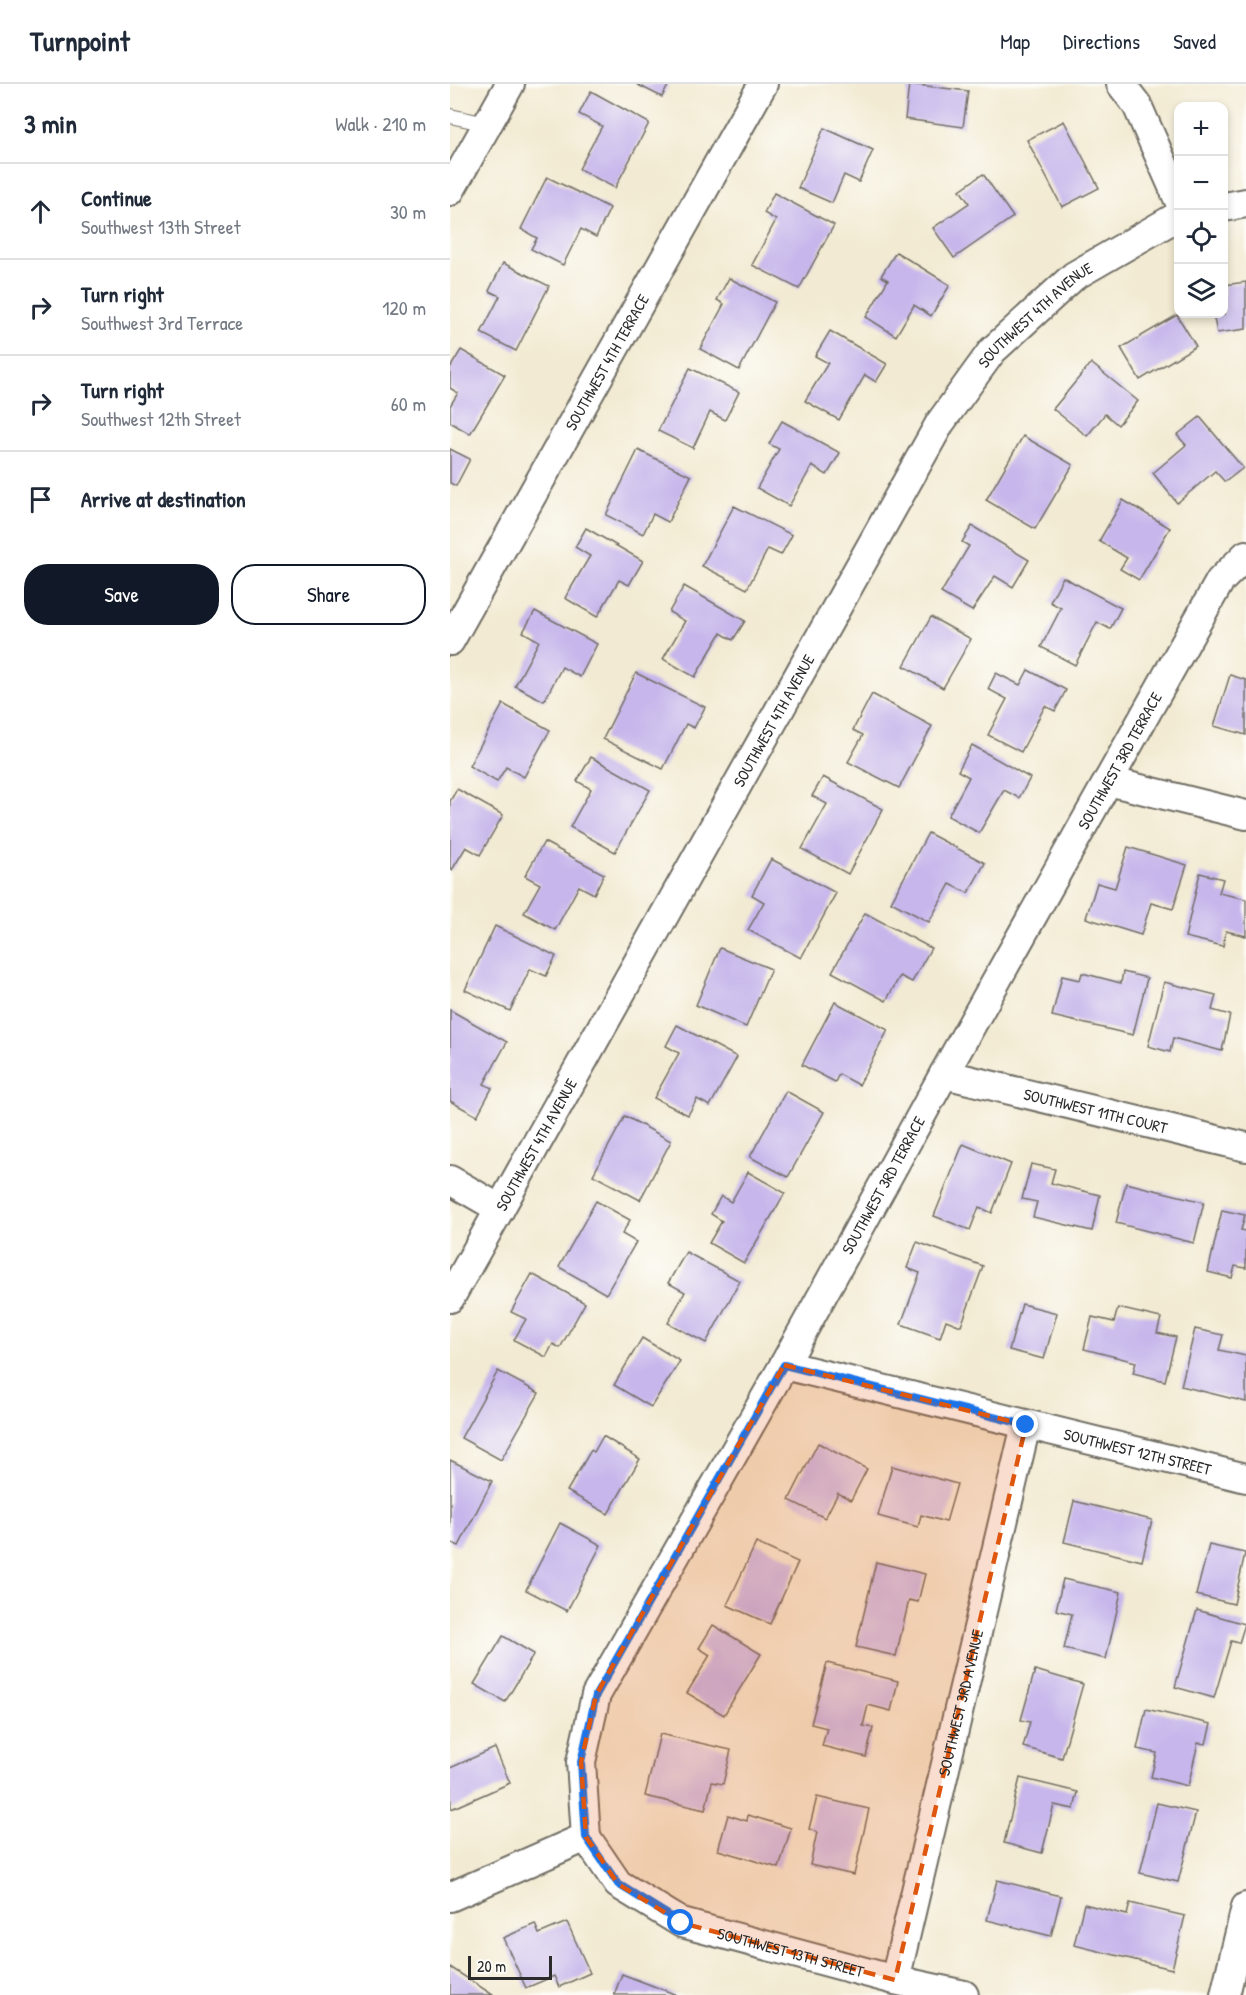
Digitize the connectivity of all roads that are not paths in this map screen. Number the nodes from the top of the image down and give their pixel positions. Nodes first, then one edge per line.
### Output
1 (510, 84) edge
2 (764, 84) edge
3 (1121, 84) edge
4 (450, 116) edge
5 (488, 124) junction
6 (1174, 187) edge
7 (450, 192) edge
8 (1246, 203) edge
9 (1228, 206) edge
10 (1174, 219) edge
11 (1246, 555) edge
12 (450, 641) edge
13 (1108, 782) junction
14 (1246, 815) edge
15 (944, 1074) junction
16 (1246, 1147) edge
17 (450, 1180) edge
18 (500, 1209) junction
19 (450, 1298) edge
20 (784, 1365) junction
21 (1026, 1425) junction
22 (1246, 1478) edge
23 (586, 1837) junction
24 (450, 1897) edge
25 (1246, 1907) edge
26 (895, 1980) junction
27 (964, 1995) edge
28 (1225, 1995) edge

1 - 5 street
2 - 12 street, SOUTHWEST 4TH TERRACE
3 - 6 street
4 - 5 lane
5 - 7 street
8 - 9 street
10 - 18 street, SOUTHWEST 4TH AVENUE
11 - 13 street, SOUTHWEST 3RD TERRACE
13 - 14 street
13 - 15 street, SOUTHWEST 3RD TERRACE
15 - 16 street, SOUTHWEST 11TH COURT
15 - 20 street, SOUTHWEST 3RD TERRACE
17 - 18 street
18 - 19 street, SOUTHWEST 4TH AVENUE
20 - 21 street, SOUTHWEST 12TH STREET
20 - 23 street, SOUTHWEST 3RD TERRACE
21 - 22 street, SOUTHWEST 12TH STREET
21 - 26 street, SOUTHWEST 3RD AVENUE
23 - 24 street
23 - 26 street, SOUTHWEST 13TH STREET
25 - 28 street
26 - 27 street, SOUTHWEST 13TH STREET

